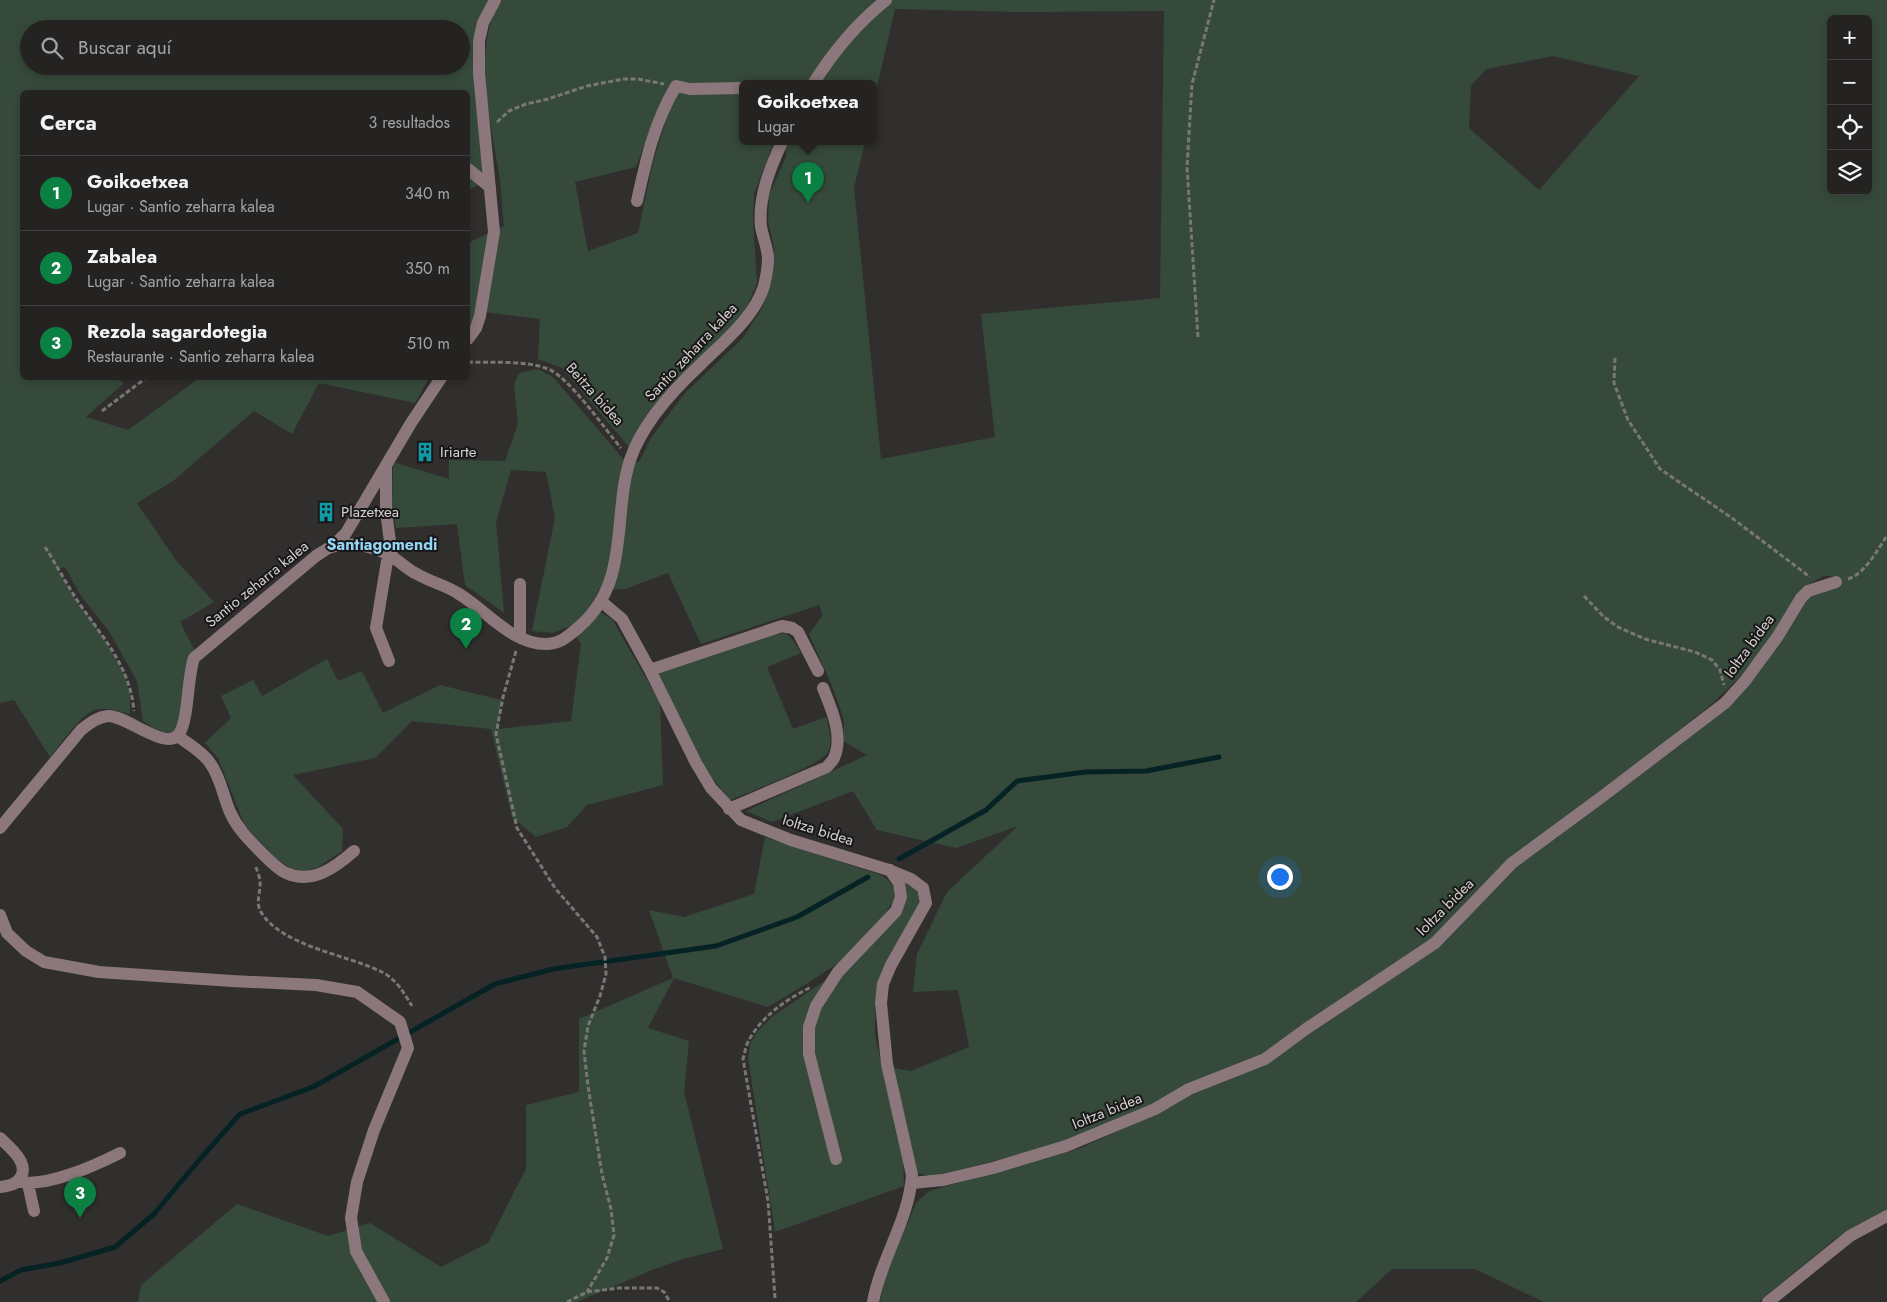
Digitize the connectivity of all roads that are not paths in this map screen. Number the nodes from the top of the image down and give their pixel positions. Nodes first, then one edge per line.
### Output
1 (495, 0) edge
2 (886, 0) edge
3 (812, 80) edge
4 (739, 88) edge
5 (781, 145) edge
6 (470, 171) edge
7 (490, 187) junction
8 (637, 201) dead end
9 (470, 337) edge
10 (440, 380) edge
11 (386, 467) junction
12 (332, 547) junction
13 (390, 556) junction
14 (1836, 582) road end
15 (520, 584) dead end
16 (602, 602) junction
17 (520, 637) junction
18 (390, 661) dead end
19 (650, 670) junction
20 (818, 671) dead end
21 (823, 688) dead end
22 (178, 736) junction
23 (729, 809) junction
24 (0, 826) edge
25 (354, 851) dead end
26 (889, 870) junction
27 (0, 915) edge
28 (0, 1138) edge
29 (120, 1153) dead end
30 (836, 1159) dead end
31 (23, 1183) junction
32 (912, 1184) junction
33 (0, 1187) edge
34 (34, 1211) dead end
35 (1887, 1216) edge
36 (384, 1302) edge
37 (872, 1302) edge
38 (1768, 1302) edge

1 - 7 street
2 - 3 street
4 - 8 street
5 - 16 street, Santio zeharra kalea
6 - 7 street
7 - 9 street
10 - 11 street
11 - 12 street
11 - 13 street
12 - 13 street, Santio zeharra kalea
12 - 22 street, Santio zeharra kalea
13 - 17 street, Santio zeharra kalea
13 - 18 street
14 - 32 street, Ioltza bidea
15 - 17 street
16 - 17 street, Santio zeharra kalea
16 - 19 street, Ioltza bidea
19 - 20 street
19 - 23 street, Ioltza bidea
21 - 23 street
22 - 24 street
22 - 25 street
23 - 26 street, Ioltza bidea
26 - 30 street
26 - 32 street, Ioltza bidea
27 - 36 street
28 - 31 street
29 - 31 street
31 - 33 street
31 - 34 street
32 - 37 street, Ioltza bidea
35 - 38 street

